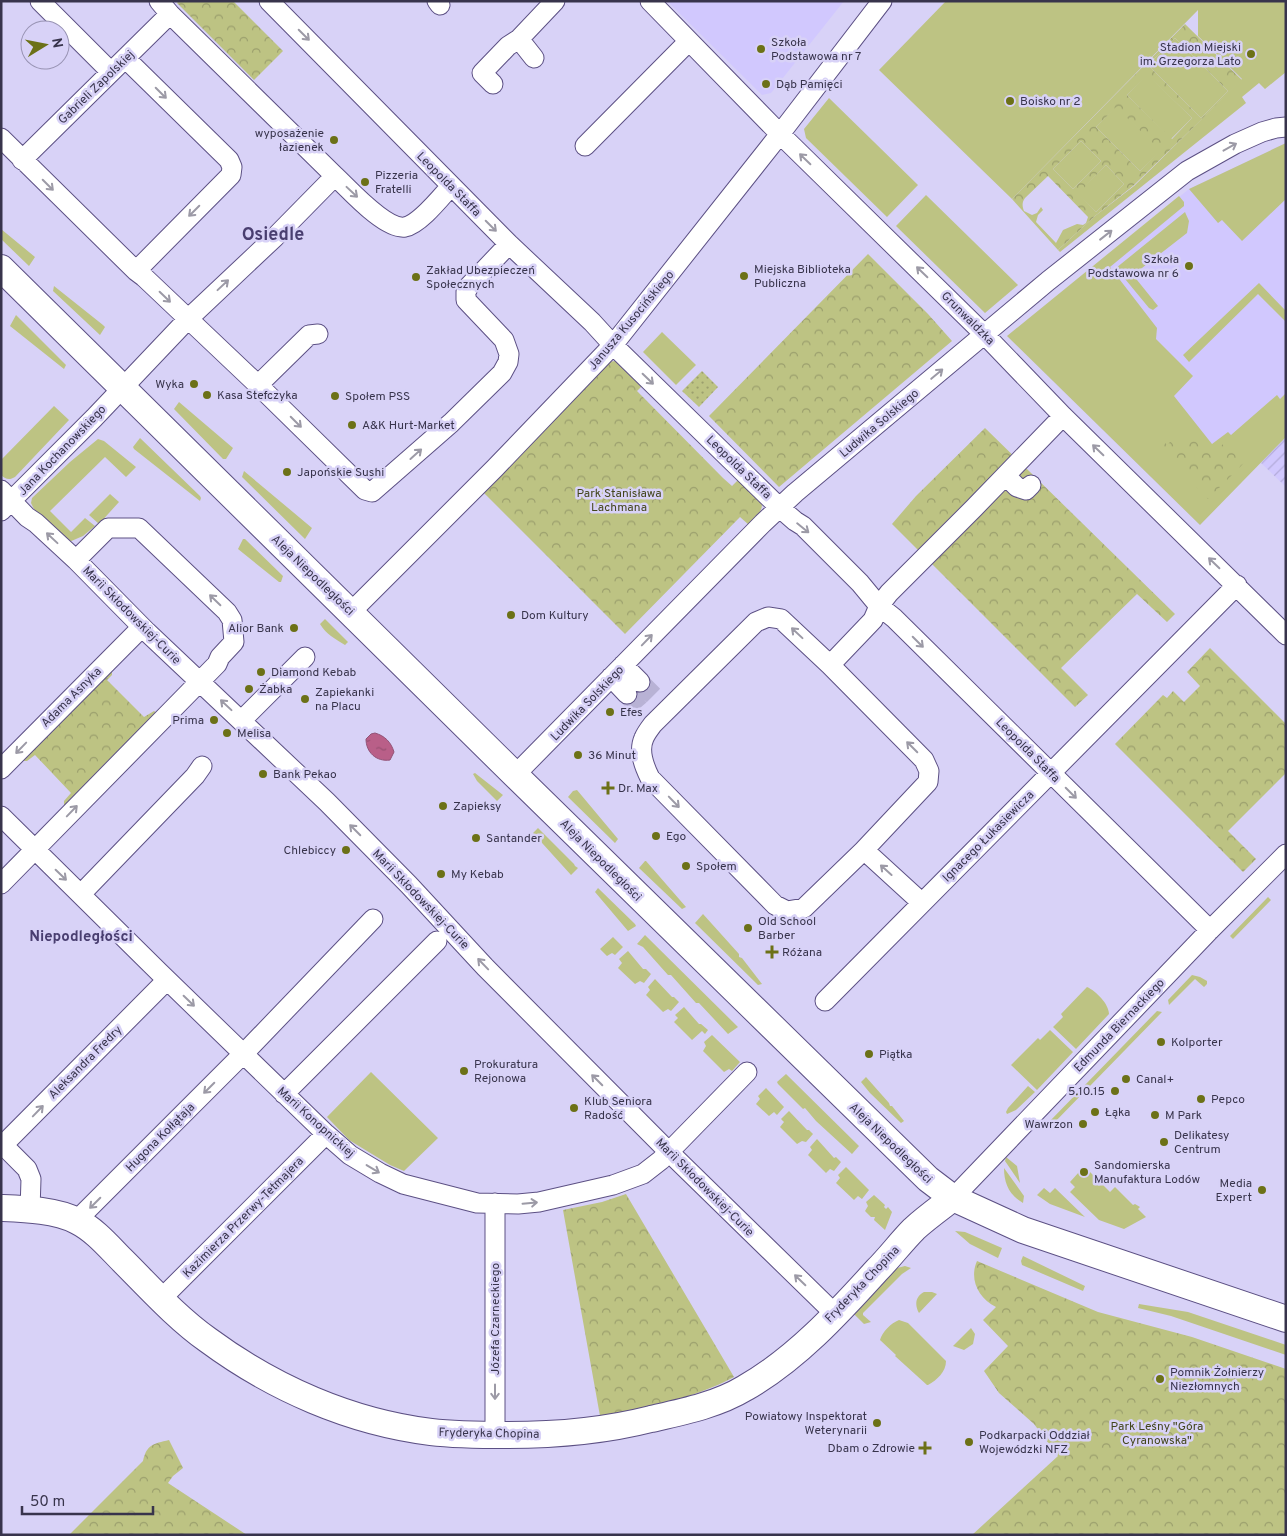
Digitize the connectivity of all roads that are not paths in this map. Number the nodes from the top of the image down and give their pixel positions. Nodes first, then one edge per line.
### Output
1 (40, 1) edge
2 (269, 1) edge
3 (555, 1) edge
4 (650, 1) edge
5 (882, 1) edge
6 (165, 8) edge
7 (519, 38) junction
8 (689, 41) junction
9 (534, 58) dead end
10 (126, 59) junction
11 (111, 72) junction
12 (493, 84) dead end
13 (1286, 127) edge
14 (780, 134) junction
15 (1, 138) edge
16 (586, 146) dead end
17 (22, 160) junction
18 (334, 176) junction
19 (451, 186) junction
20 (509, 244) junction
21 (1, 268) edge
22 (136, 271) junction
23 (188, 319) junction
24 (318, 334) dead end
25 (984, 334) junction
26 (613, 345) junction
27 (258, 385) junction
28 (122, 388) junction
29 (1063, 416) junction
30 (1006, 476) junction
31 (1031, 485) dead end
32 (5, 501) edge
33 (780, 507) junction
34 (76, 560) junction
35 (1237, 585) junction
36 (879, 606) junction
37 (351, 612) junction
38 (142, 627) junction
39 (1286, 635) edge
40 (305, 657) dead end
41 (830, 665) junction
42 (617, 671) junction
43 (200, 681) junction
44 (633, 688) tunnel mouth
45 (242, 720) junction
46 (202, 766) dead end
47 (1, 769) edge
48 (1051, 772) junction
49 (515, 775) junction
50 (1, 816) edge
51 (35, 850) junction
52 (864, 850) junction
53 (1286, 854) edge
54 (1, 884) edge
55 (81, 894) junction
56 (922, 903) junction
57 (373, 919) dead end
58 (1210, 930) junction
59 (437, 941) dead end
60 (167, 980) junction
61 (824, 1001) dead end
62 (243, 1053) junction
63 (747, 1072) dead end
64 (284, 1094) junction
65 (326, 1134) junction
66 (2, 1144) edge
67 (669, 1152) junction
68 (953, 1198) junction
69 (495, 1204) junction
70 (1, 1208) edge
71 (30, 1210) junction
72 (77, 1220) junction
73 (161, 1299) junction
74 (835, 1314) junction
75 (1286, 1319) edge
76 (495, 1435) junction

1 - 11 street
2 -> 19 street, Leopolda Staffa
3 - 7 street
4 - 8 street, Grunwaldzka
5 - 14 street, Janusza Kusocińskiego
6 - 10 street, Gabrieli Zapolskiej
6 - 18 street
7 - 9 street
7 - 12 street
8 - 14 street, Grunwaldzka
8 - 16 street
10 - 11 street, Gabrieli Zapolskiej
10 -> 22 street
11 - 17 street, Gabrieli Zapolskiej
25 -> 13 street, Ludwika Solskiego
25 -> 14 street, Grunwaldzka
14 - 26 street, Janusza Kusocińskiego
15 - 17 street
17 -> 22 street
18 -> 19 street
23 -> 18 street, Jana Kochanowskiego
19 -> 20 street, Leopolda Staffa
20 - 26 street, Leopolda Staffa
27 -> 20 street
21 - 28 street, Aleja Niepodległości
22 -> 23 street
23 - 27 street
23 - 28 street, Jana Kochanowskiego
24 - 27 street
25 - 29 street, Grunwaldzka
33 -> 25 street, Ludwika Solskiego
26 -> 33 street, Leopolda Staffa
26 - 37 street, Janusza Kusocińskiego
28 - 32 street, Jana Kochanowskiego
28 - 37 street, Aleja Niepodległości
29 - 30 street
35 -> 29 street, Grunwaldzka
30 - 31 street
30 - 36 street
34 -> 32 street, Marii Skłodowskiej-Curie
33 -> 36 street, Leopolda Staffa
42 -> 33 street, Ludwika Solskiego
34 - 38 street, Marii Skłodowskiej-Curie
43 -> 34 street
35 - 39 street, Grunwaldzka
35 - 48 street, Ignacego Łukasiewicza
36 - 41 street
36 -> 48 street, Leopolda Staffa
37 - 49 street, Aleja Niepodległości
38 - 43 street, Marii Skłodowskiej-Curie
38 -> 47 street, Adama Asnyka
40 - 45 street
52 -> 41 street
41 -> 52 street
42 - 44 street
42 - 49 street, Ludwika Solskiego
45 -> 43 street, Marii Skłodowskiej-Curie
51 -> 43 street
67 -> 45 street, Marii Skłodowskiej-Curie
46 - 55 street
48 - 56 street, Ignacego Łukasiewicza
48 -> 58 street, Leopolda Staffa
49 - 68 street, Aleja Niepodległości
50 - 51 street, Marii Konopnickiej
51 - 54 street
51 -> 55 street, Marii Konopnickiej
56 -> 52 street
53 - 58 street, Edmunda Biernackiego
55 - 60 street, Marii Konopnickiej
56 - 61 street, Ignacego Łukasiewicza
57 - 62 street, Hugona Kołłątaja
58 - 68 street, Edmunda Biernackiego
59 - 64 street
60 -> 62 street, Marii Konopnickiej
66 -> 60 street, Aleksandra Fredry
62 - 64 street, Marii Konopnickiej
62 -> 72 street, Hugona Kołłątaja
63 - 67 street, Marii Konopnickiej
64 - 65 street, Marii Konopnickiej
65 -> 69 street, Marii Konopnickiej
65 - 73 street, Kazimierza Przerwy-Tetmajera
66 - 71 street
69 -> 67 street, Marii Konopnickiej
74 -> 67 street, Marii Skłodowskiej-Curie
68 - 74 street, Fryderyka Chopina
68 - 75 street, Aleja Niepodległości
69 -> 76 street, Józefa Czarneckiego
70 - 71 street, Fryderyka Chopina
71 - 72 street, Fryderyka Chopina
72 - 73 street, Fryderyka Chopina
73 - 76 street, Fryderyka Chopina
74 - 76 street, Fryderyka Chopina

